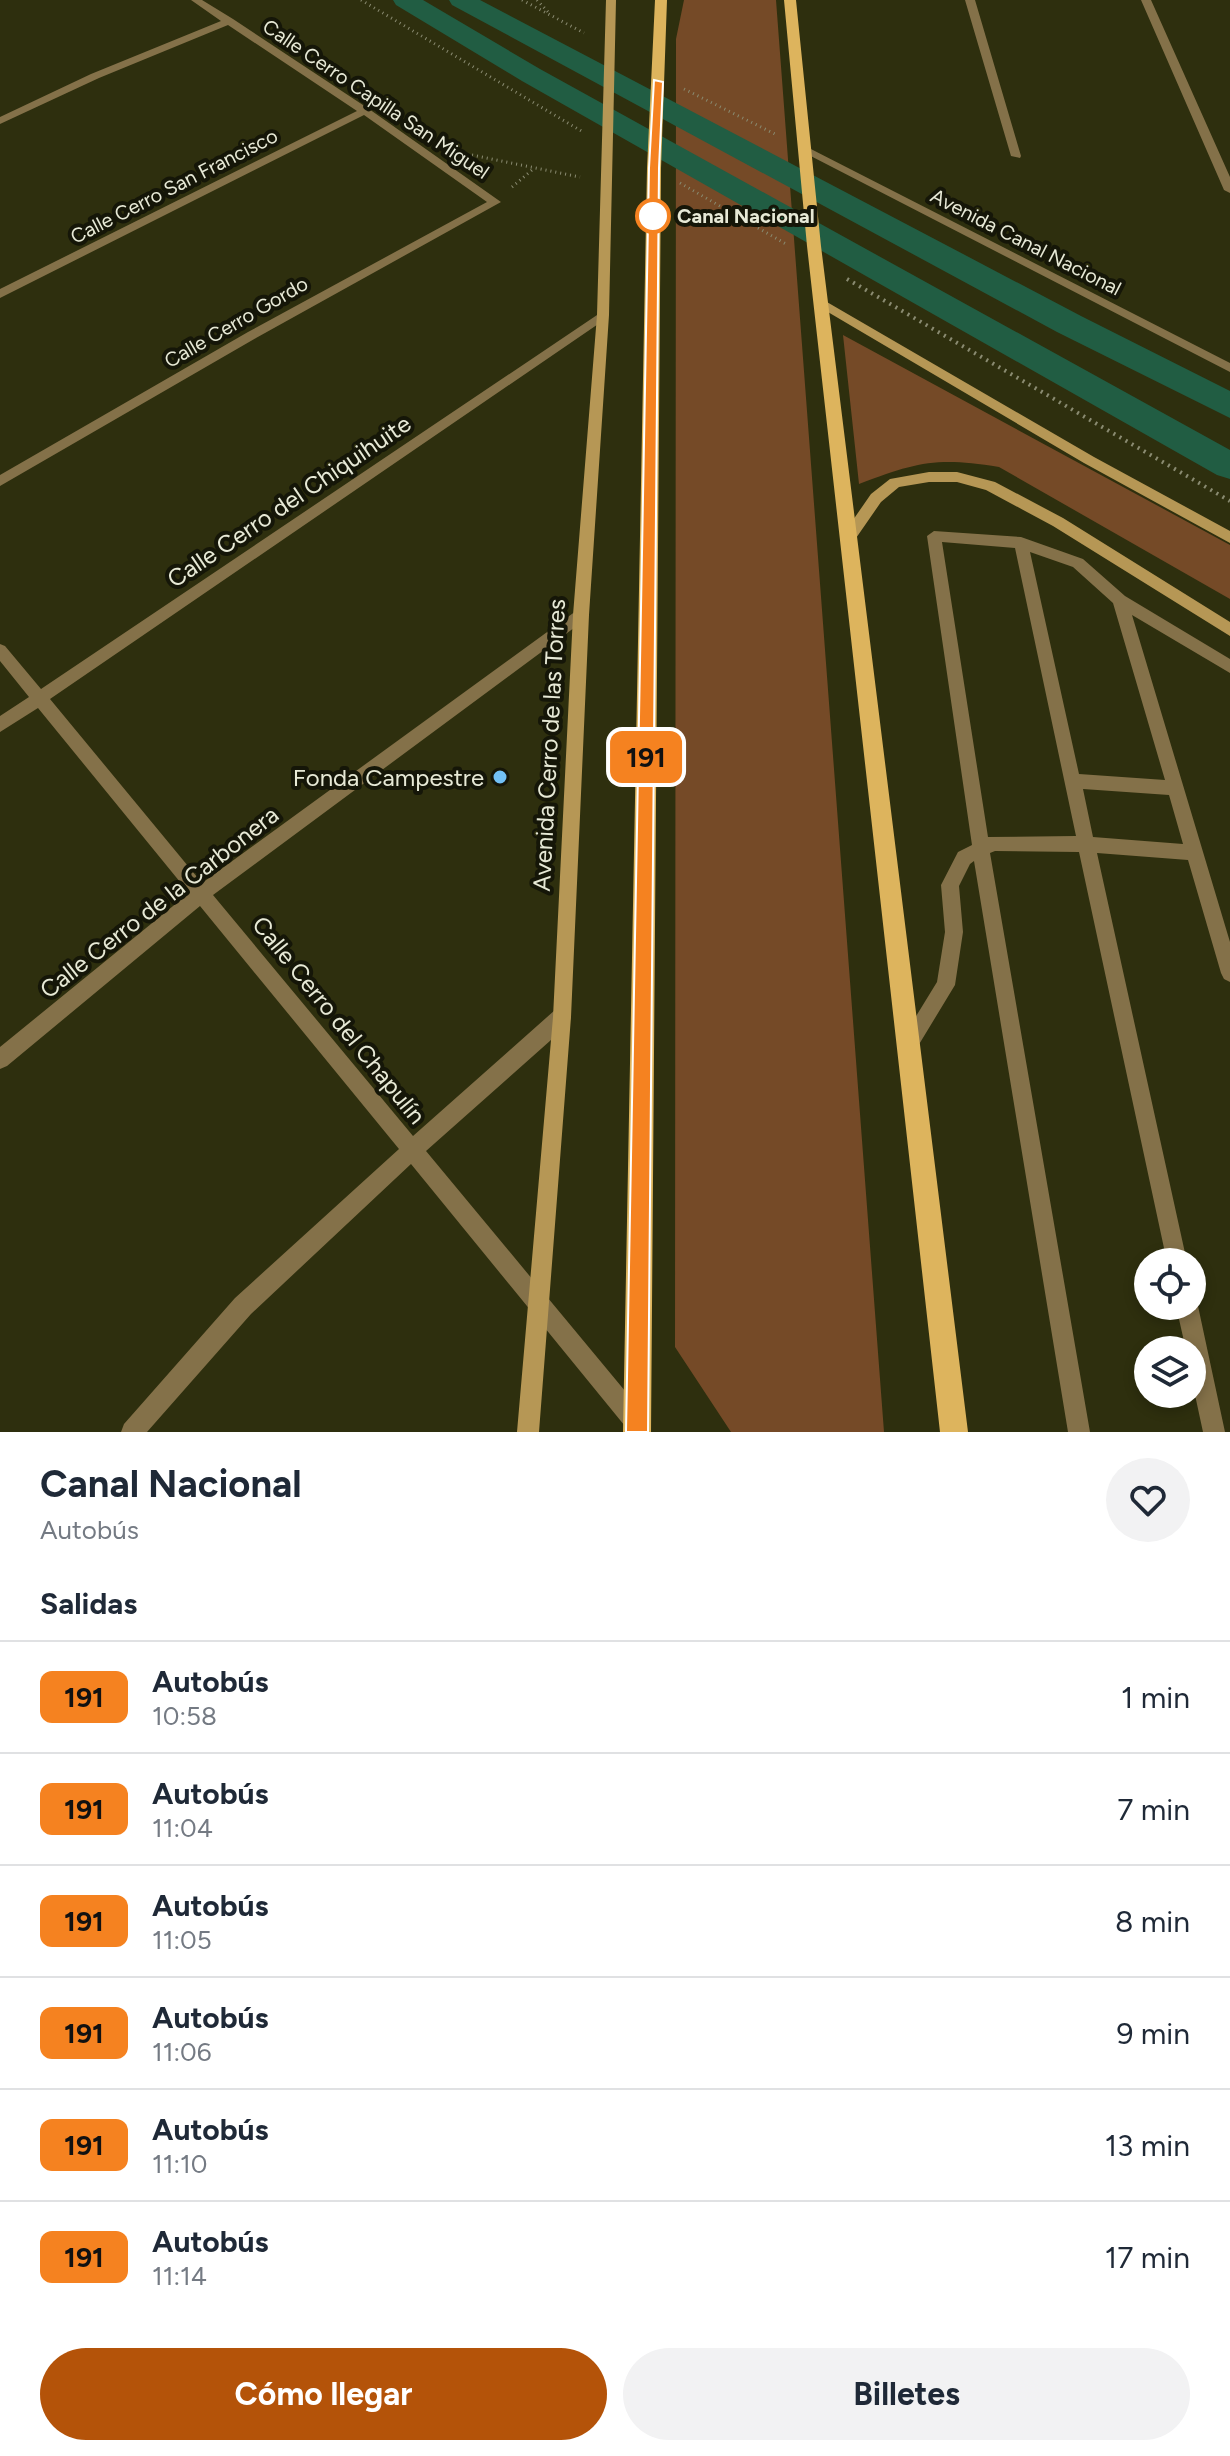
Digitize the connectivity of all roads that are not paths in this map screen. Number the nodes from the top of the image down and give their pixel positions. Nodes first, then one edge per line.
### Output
1 (196, 0) edge
2 (611, 0) edge
3 (661, 0) edge
4 (790, 0) edge
5 (970, 0) edge
6 (1146, 0) edge
7 (230, 21) junction
8 (365, 111) junction
9 (0, 121) edge
10 (805, 156) junction
11 (1016, 156) dead end
12 (1230, 190) edge
13 (495, 202) joint
14 (0, 294) edge
15 (820, 302) junction
16 (603, 315) junction
17 (1230, 368) edge
18 (0, 481) edge
19 (849, 537) junction
20 (1230, 538) edge
21 (1021, 543) junction
22 (1120, 600) junction
23 (581, 615) junction
24 (1230, 630) edge
25 (0, 650) edge
26 (1230, 667) edge
27 (39, 697) junction
28 (0, 725) edge
29 (1073, 781) junction
30 (1175, 788) junction
31 (1087, 844) junction
32 (981, 849) junction
33 (1195, 853) junction
34 (201, 894) junction
35 (1211, 908) junction
36 (1230, 908) edge
37 (1230, 973) edge
38 (562, 1017) junction
39 (908, 1044) junction
40 (0, 1059) edge
41 (412, 1150) junction
42 (1174, 1248) edge
43 (538, 1300) junction
44 (1190, 1320) edge
45 (949, 1425) edge
46 (640, 1429) edge
47 (132, 1432) edge
48 (528, 1432) edge
49 (1079, 1432) edge
50 (1214, 1432) edge

1 - 7 street, Calle Cerro Capilla San Miguel
2 - 16 street, Avenida Cerro de las Torres
3 - 46 main road
4 - 10 main road
5 - 11 street
6 - 12 street
7 - 8 street, Calle Cerro Capilla San Miguel
7 - 9 street
8 - 13 street, Calle Cerro Capilla San Miguel
8 - 14 street, Calle Cerro San Francisco
10 - 15 main road
10 - 17 street, Avenida Canal Nacional
13 - 18 street, Calle Cerro Gordo
15 - 19 main road
15 - 20 street
16 - 23 street, Avenida Cerro de las Torres
16 - 27 street, Calle Cerro del Chiquihuite
19 - 24 street
19 - 39 main road
21 - 22 street
21 - 29 street
21 - 32 street
22 - 26 street
22 - 30 street
23 - 34 street, Calle Cerro de la Carbonera
23 - 38 street, Avenida Cerro de las Torres
25 - 27 street, Calle Cerro del Chapulín
27 - 28 street, Calle Cerro del Chiquihuite
27 - 34 street, Calle Cerro del Chapulín
29 - 30 street
29 - 31 street
30 - 33 street
31 - 32 street
31 - 33 street
31 - 42 street
32 - 39 street
32 - 49 street
33 - 35 street
34 - 40 street, Calle Cerro de la Carbonera
34 - 41 street, Calle Cerro del Chapulín
35 - 36 street
35 - 37 street
38 - 41 street
38 - 43 street, Avenida Cerro de las Torres
39 - 45 main road
41 - 43 street, Calle Cerro del Chapulín
41 - 47 street
43 - 46 street, Calle Cerro del Chapulín
43 - 48 street, Avenida Cerro de las Torres
44 - 50 street

